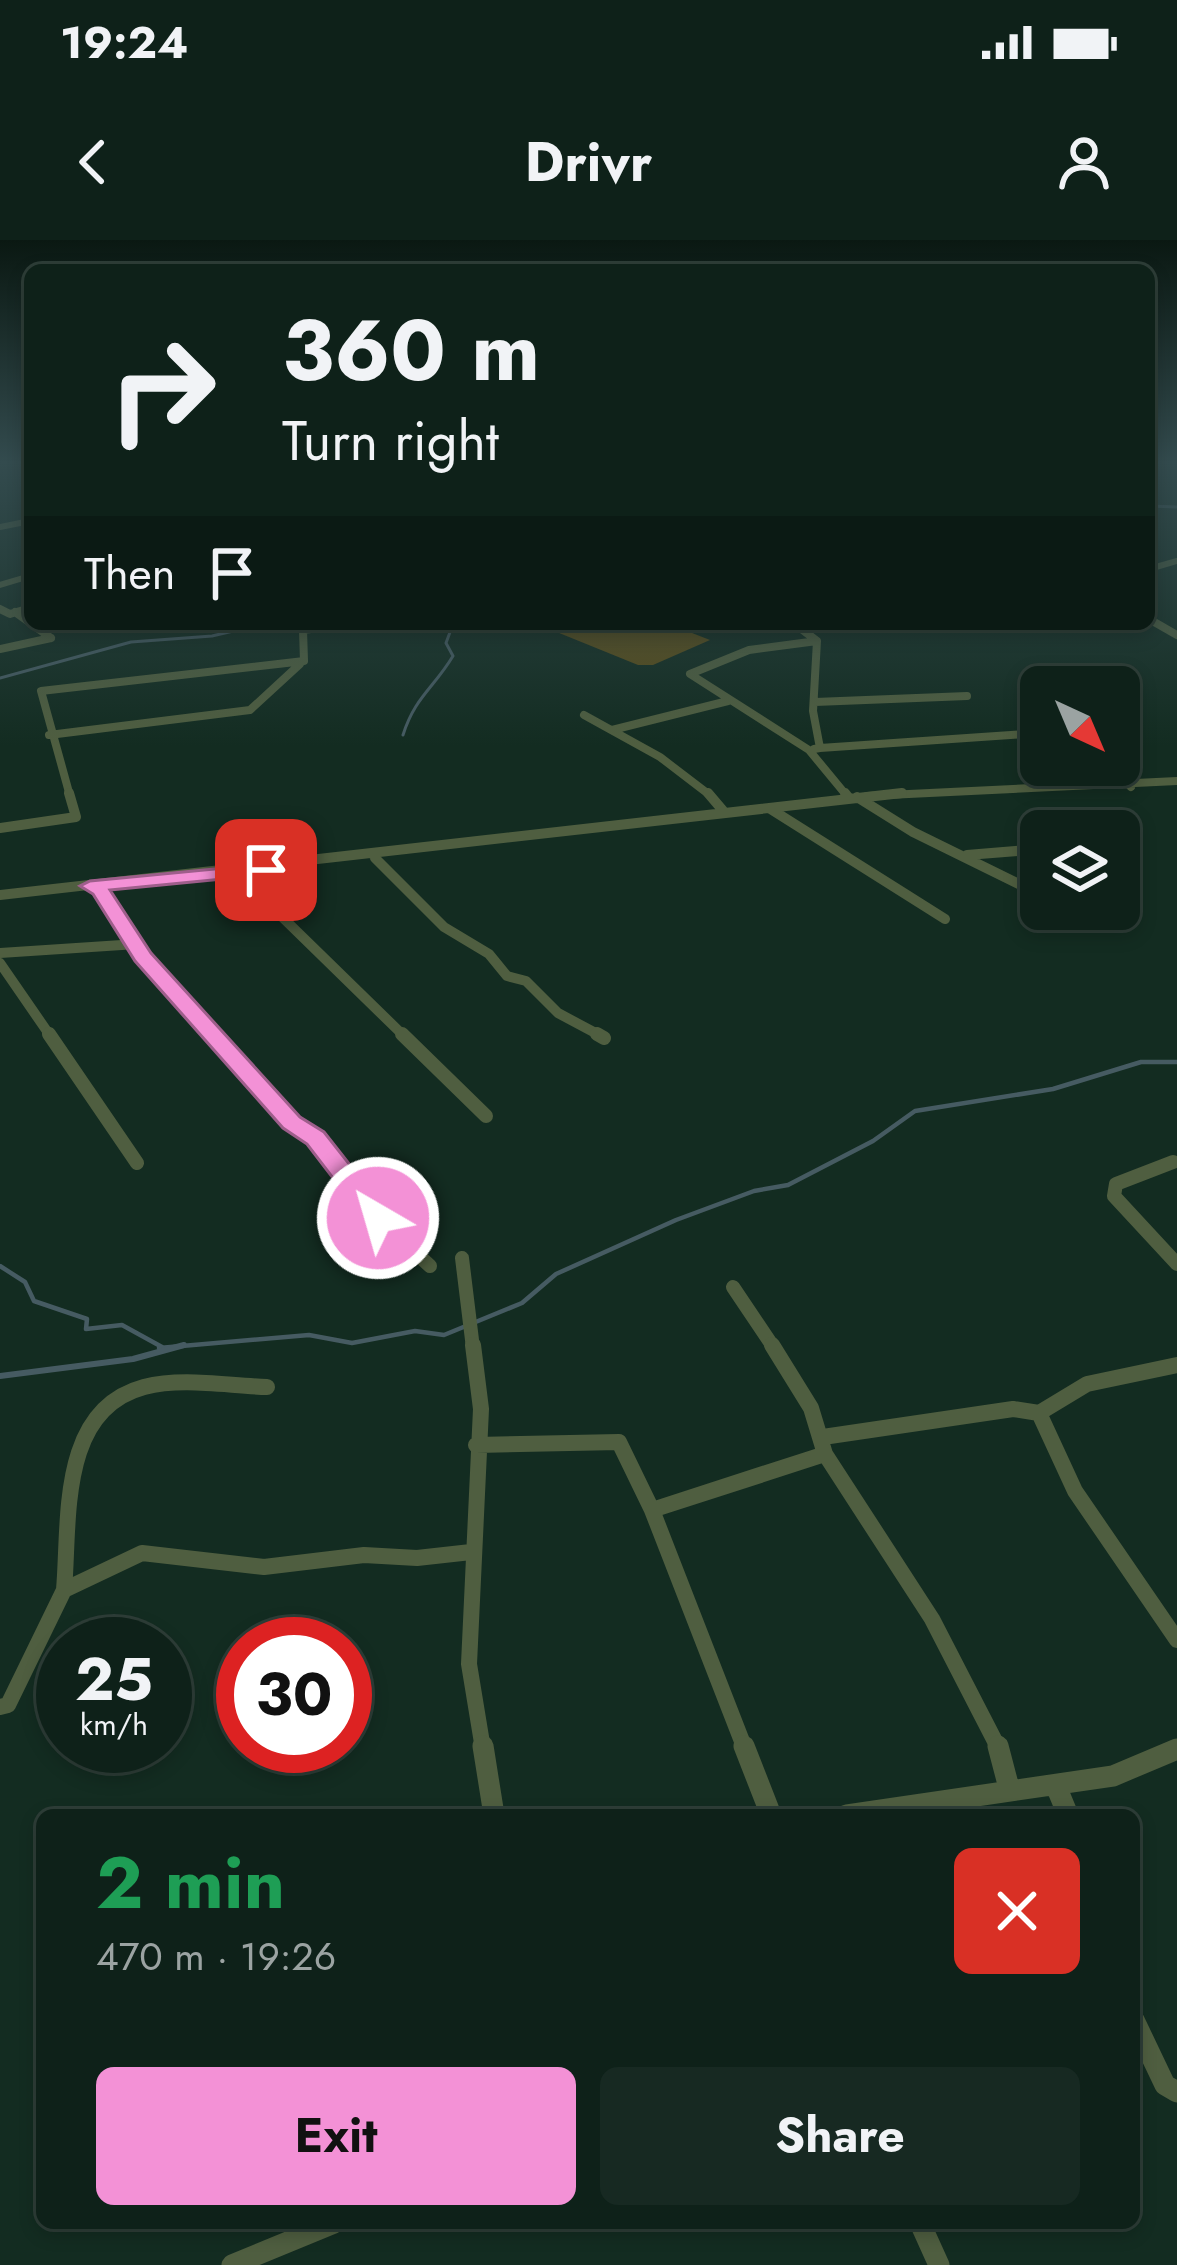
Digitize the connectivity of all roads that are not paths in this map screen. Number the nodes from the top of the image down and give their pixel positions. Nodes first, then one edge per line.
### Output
1 (0, 609) edge
2 (24, 610) edge
3 (15, 612) junction
4 (24, 618) edge
5 (40, 630) edge
6 (303, 630) edge
7 (803, 630) edge
8 (817, 641) junction
9 (0, 649) edge
10 (304, 661) junction
11 (967, 696) dead end
12 (728, 701) junction
13 (815, 702) junction
14 (584, 715) dead end
15 (612, 730) junction
16 (1020, 734) edge
17 (50, 735) junction
18 (815, 749) junction
19 (1177, 781) edge
20 (1131, 788) joint
21 (854, 798) junction
22 (769, 808) junction
23 (725, 814) junction
24 (0, 828) edge
25 (1020, 850) edge
26 (962, 854) junction
27 (375, 858) junction
28 (266, 870) junction
29 (1020, 884) edge
30 (90, 886) junction
31 (0, 895) edge
32 (945, 919) dead end
33 (137, 944) junction
34 (0, 953) edge
35 (0, 963) edge
36 (604, 1038) dead end
37 (486, 1116) dead end
38 (1173, 1162) dead end
39 (137, 1163) dead end
40 (462, 1258) dead end
41 (1177, 1264) edge
42 (430, 1266) dead end
43 (733, 1287) dead end
44 (1177, 1365) edge
45 (267, 1387) dead end
46 (1039, 1413) junction
47 (476, 1445) junction
48 (824, 1446) junction
49 (652, 1510) junction
50 (471, 1552) junction
51 (64, 1590) junction
52 (1177, 1640) edge
53 (0, 1707) edge
54 (1177, 1749) edge
55 (1056, 1786) junction
56 (1009, 1788) junction
57 (493, 1809) edge
58 (769, 1809) edge
59 (883, 1809) edge
60 (1066, 1809) edge
61 (1142, 2052) edge
62 (1177, 2092) edge
63 (319, 2229) edge
64 (923, 2229) edge
65 (232, 2265) edge
66 (939, 2265) edge

1 - 3 street
2 - 3 street
3 - 4 street
5 - 9 street
6 - 10 street
7 - 8 street
8 - 12 street
8 - 13 street
10 - 17 street
10 - 17 street
11 - 13 street
12 - 15 street
12 - 18 street
13 - 18 street
14 - 15 street
15 - 23 street
16 - 18 street
17 - 24 street
18 - 21 street
19 - 20 street
20 - 21 street
21 - 22 street
21 - 26 street
22 - 23 street
22 - 32 street
23 - 27 street
25 - 26 street
26 - 29 street
27 - 28 street
27 - 36 street
28 - 30 street
28 - 37 street
30 - 31 street
30 - 33 street
33 - 34 street
33 - 42 street
35 - 39 street
38 - 41 street
40 - 47 street
43 - 48 street
44 - 46 street
45 - 51 street
46 - 48 street
46 - 52 street
47 - 49 street
47 - 50 street
48 - 49 street
48 - 56 street
49 - 58 street
50 - 51 street
50 - 57 street
51 - 53 street
54 - 55 street
55 - 56 street
55 - 60 street
56 - 59 street
61 - 62 street
63 - 65 street
64 - 66 street

